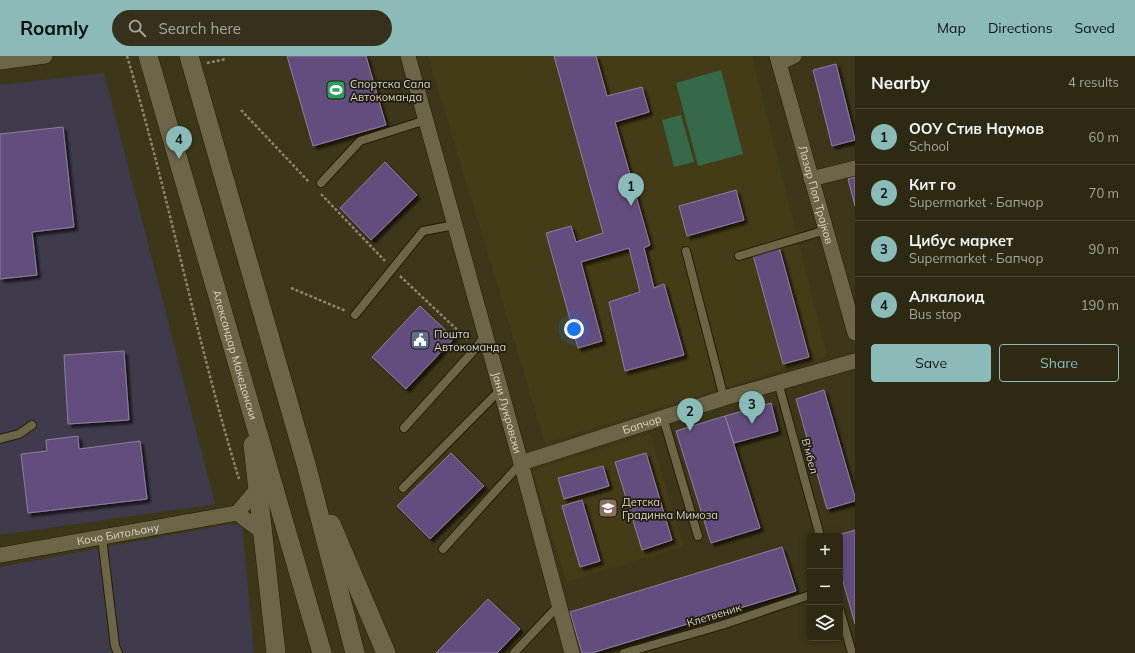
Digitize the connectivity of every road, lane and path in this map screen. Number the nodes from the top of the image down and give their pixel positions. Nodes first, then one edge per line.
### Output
1 (45, 56) edge
2 (127, 56) edge
3 (148, 56) edge
4 (189, 56) edge
5 (408, 56) edge
6 (794, 56) edge
7 (778, 59) edge
8 (0, 62) edge
9 (241, 110) dead end
10 (426, 120) junction
11 (855, 168) edge
12 (812, 179) junction
13 (310, 183) dead end
14 (318, 186) joint
15 (455, 225) junction
16 (826, 230) junction
17 (686, 251) dead end
18 (739, 256) dead end
19 (392, 269) junction
20 (291, 288) dead end
21 (355, 315) joint
22 (855, 333) edge
23 (485, 335) junction
24 (476, 348) junction
25 (855, 361) edge
26 (778, 382) junction
27 (501, 389) junction
28 (248, 396) junction
29 (724, 398) junction
30 (663, 417) junction
31 (32, 425) dead end
32 (404, 428) dead end
33 (0, 439) edge
34 (306, 464) junction
35 (521, 464) junction
36 (258, 488) junction
37 (404, 488) dead end
38 (241, 508) junction
39 (262, 532) junction
40 (819, 533) edge
41 (698, 536) dead end
42 (102, 538) junction
43 (443, 549) dead end
44 (0, 555) edge
45 (807, 596) edge
46 (559, 605) junction
47 (843, 622) edge
48 (118, 653) edge
49 (276, 653) edge
50 (322, 653) edge
51 (355, 653) edge
52 (386, 653) edge
53 (514, 653) edge
54 (572, 653) edge
55 (624, 653) edge
56 (852, 653) edge

1 - 8 street
2 - 38 path
3 - 28 street, Александар Македонски
4 - 34 street
5 - 10 street, Јани Лукровски
6 - 7 street
7 - 12 street, Лазар Поп Трајков
9 - 13 path
10 - 14 lane
10 - 15 street, Јани Лукровски
11 - 12 street
12 - 16 street, Лазар Поп Трајков
14 - 19 path
15 - 19 lane
15 - 23 street, Јани Лукровски
16 - 18 lane
16 - 22 street, Лазар Поп Трајков
17 - 29 lane
19 - 21 lane
19 - 24 path
20 - 21 path
23 - 24 lane
23 - 27 street, Јани Лукровски
24 - 32 lane
25 - 26 street, Бапчор
26 - 29 street, Бапчор
26 - 40 lane, В'мбел
27 - 35 street, Јани Лукровски
27 - 37 lane
28 - 36 street
28 - 50 street, Александар Македонски
29 - 30 street, Бапчор
30 - 35 street, Бапчор
30 - 41 lane
31 - 33 lane
34 - 51 street
34 - 52 street
35 - 43 lane
35 - 46 street, Јани Лукровски
36 - 38 street
36 - 39 street
38 - 39 street
38 - 42 street, Кочо Битољану
39 - 49 street
42 - 44 street, Кочо Битољану
42 - 48 lane
45 - 55 lane, Клетвеник
46 - 53 lane
46 - 54 street, Јани Лукровски
47 - 56 lane

